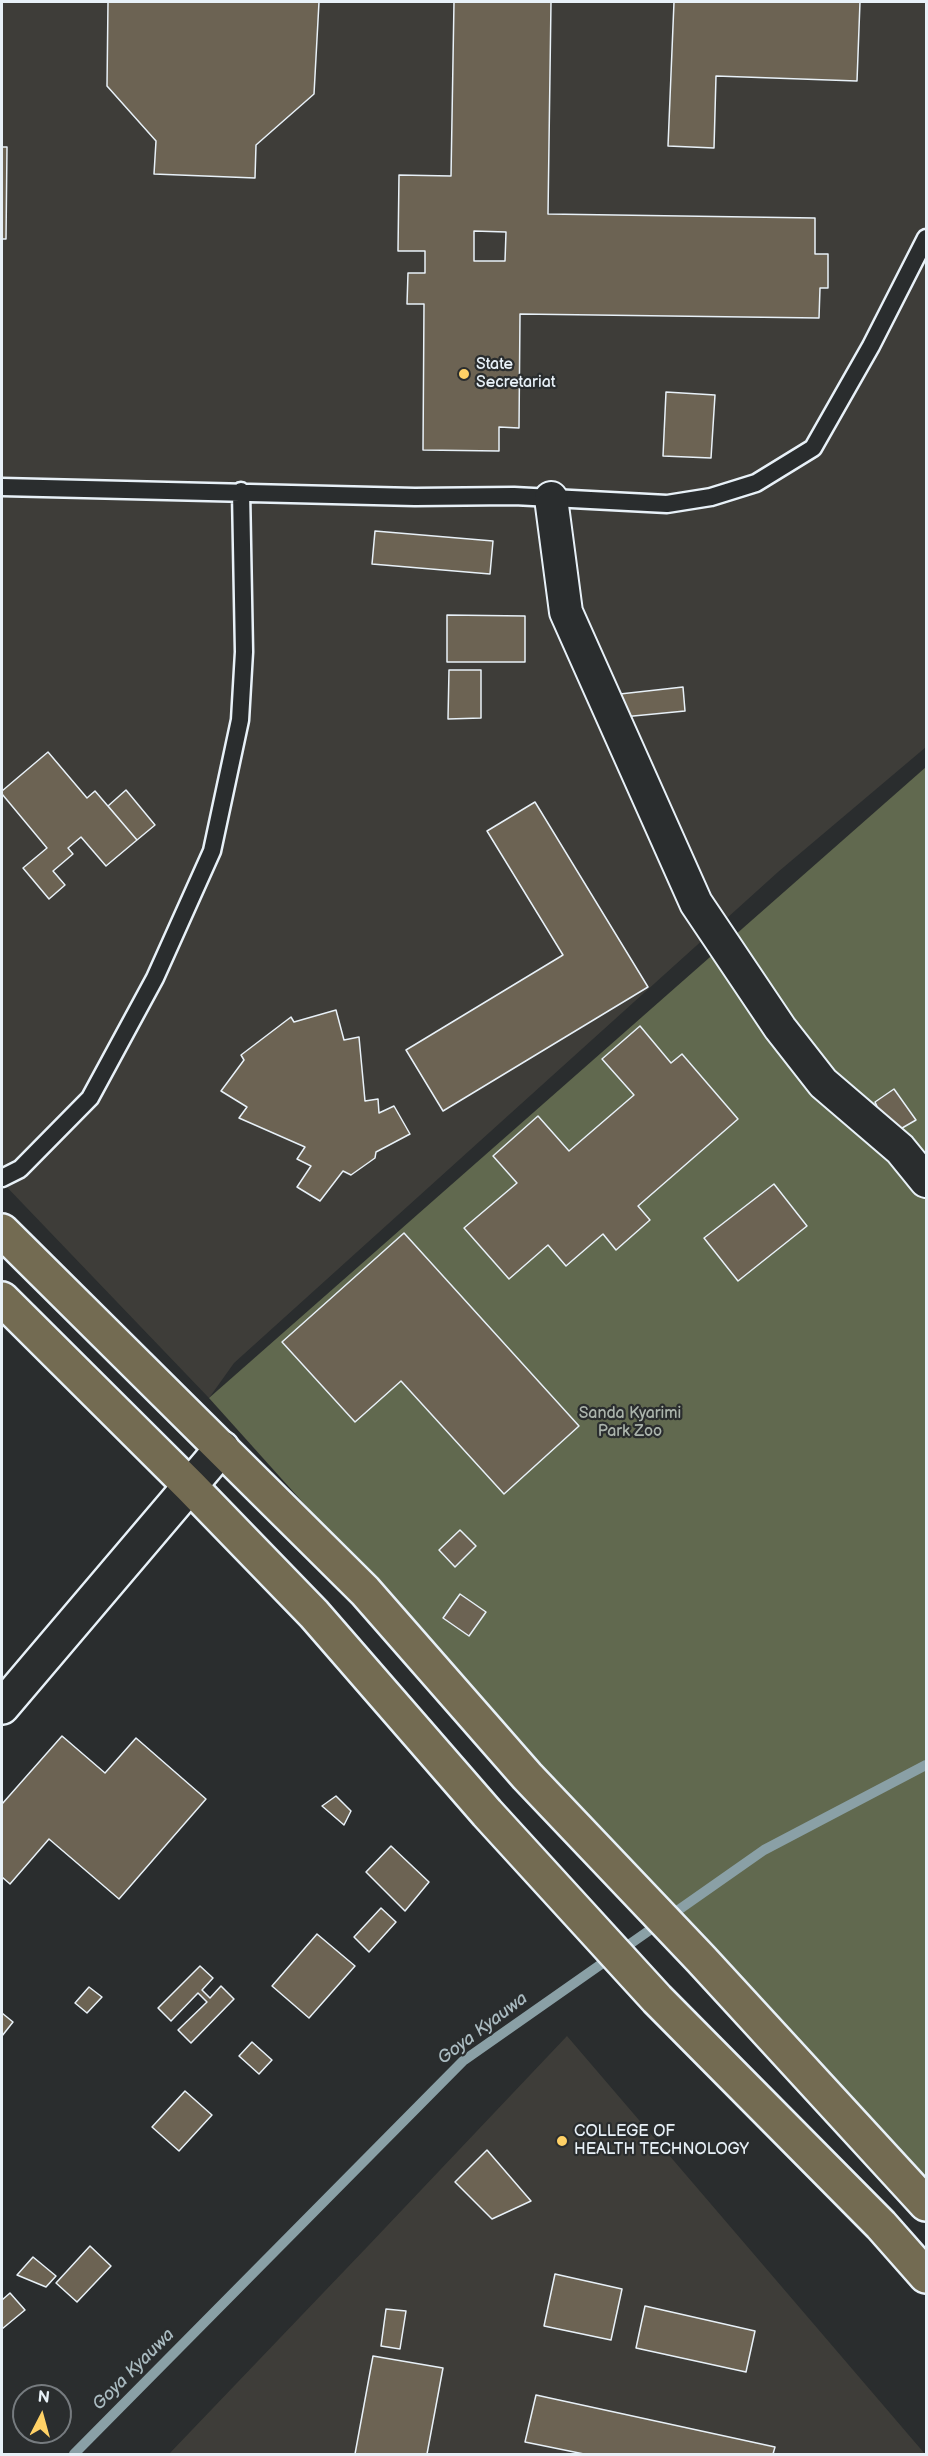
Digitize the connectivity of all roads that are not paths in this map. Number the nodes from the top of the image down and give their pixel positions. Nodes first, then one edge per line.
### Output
1 (927, 238) edge
2 (2, 487) edge
3 (241, 491) junction
4 (551, 498) junction
5 (2, 1178) edge
6 (927, 1181) edge
7 (2, 1231) edge
8 (2, 1299) edge
9 (222, 1448) junction
10 (190, 1486) junction
11 (2, 1707) edge
12 (927, 2204) edge
13 (927, 2276) edge

1 - 4 lane
2 - 3 lane
3 - 4 lane
3 - 5 lane
4 - 6 street
7 - 9 main road
8 - 10 main road
9 - 10 street
9 - 12 main road
10 - 11 street
10 - 13 main road

